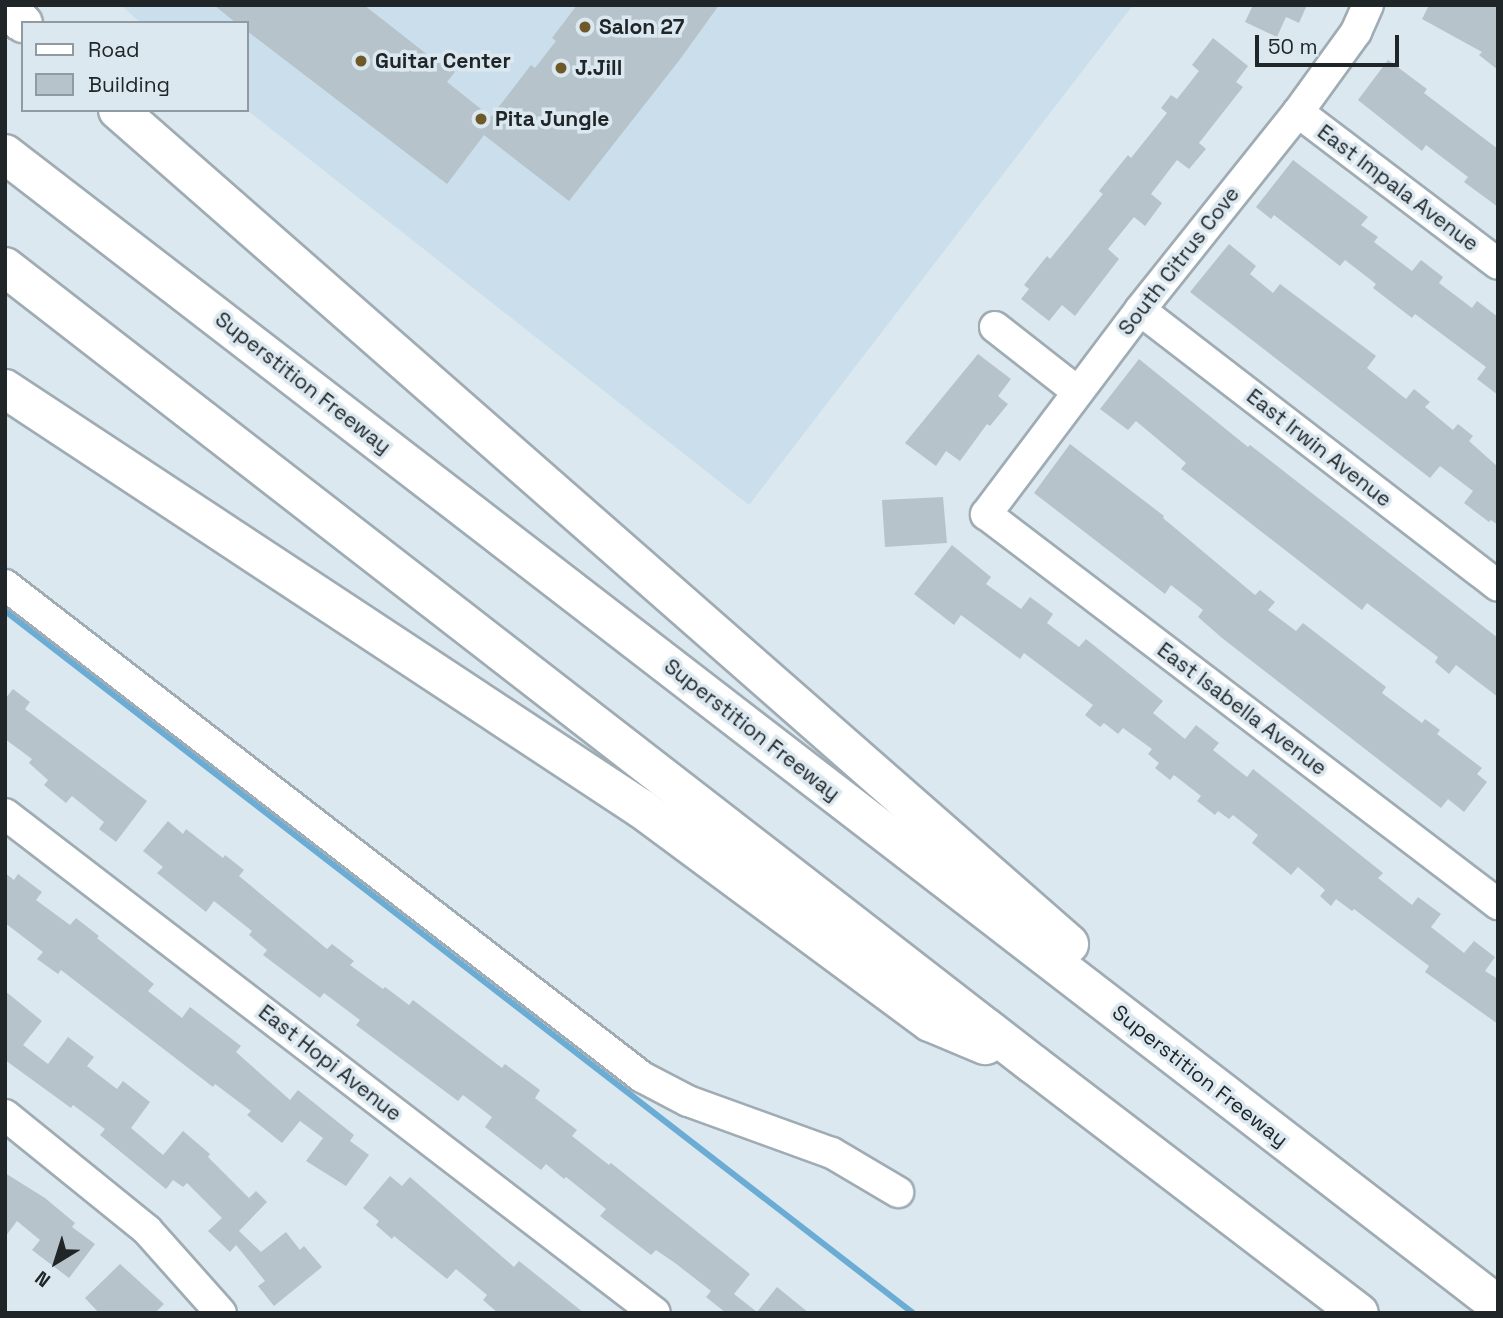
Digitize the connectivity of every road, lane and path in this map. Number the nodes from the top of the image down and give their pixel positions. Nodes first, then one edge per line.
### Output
1 (1368, 5) edge
2 (5, 7) edge
3 (21, 21) edge
4 (120, 112) edge
5 (1297, 112) junction
6 (5, 154) edge
7 (1498, 264) edge
8 (5, 267) edge
9 (1140, 310) junction
10 (995, 327) dead end
11 (5, 389) edge
12 (1078, 391) junction
13 (986, 514) joint
14 (5, 585) edge
15 (1498, 586) edge
16 (5, 814) edge
17 (1498, 904) edge
18 (1033, 1064) junction
19 (5, 1115) edge
20 (1341, 1185) junction
21 (898, 1192) dead end
22 (1498, 1306) edge
23 (221, 1313) edge
24 (655, 1313) edge
25 (1359, 1313) edge

1 - 5 street, South Citrus Cove
2 - 3 highway
4 - 20 highway
5 - 7 street, East Impala Avenue
5 - 9 street, South Citrus Cove
6 - 20 highway, Superstition Freeway
8 - 18 highway
9 - 12 street, South Citrus Cove
9 - 15 street, East Irwin Avenue
10 - 12 street
11 - 18 highway
12 - 13 street, South Citrus Cove
13 - 17 street, East Isabella Avenue
14 - 21 street
16 - 24 street, East Hopi Avenue
18 - 25 highway
19 - 23 street
20 - 22 highway, Superstition Freeway

